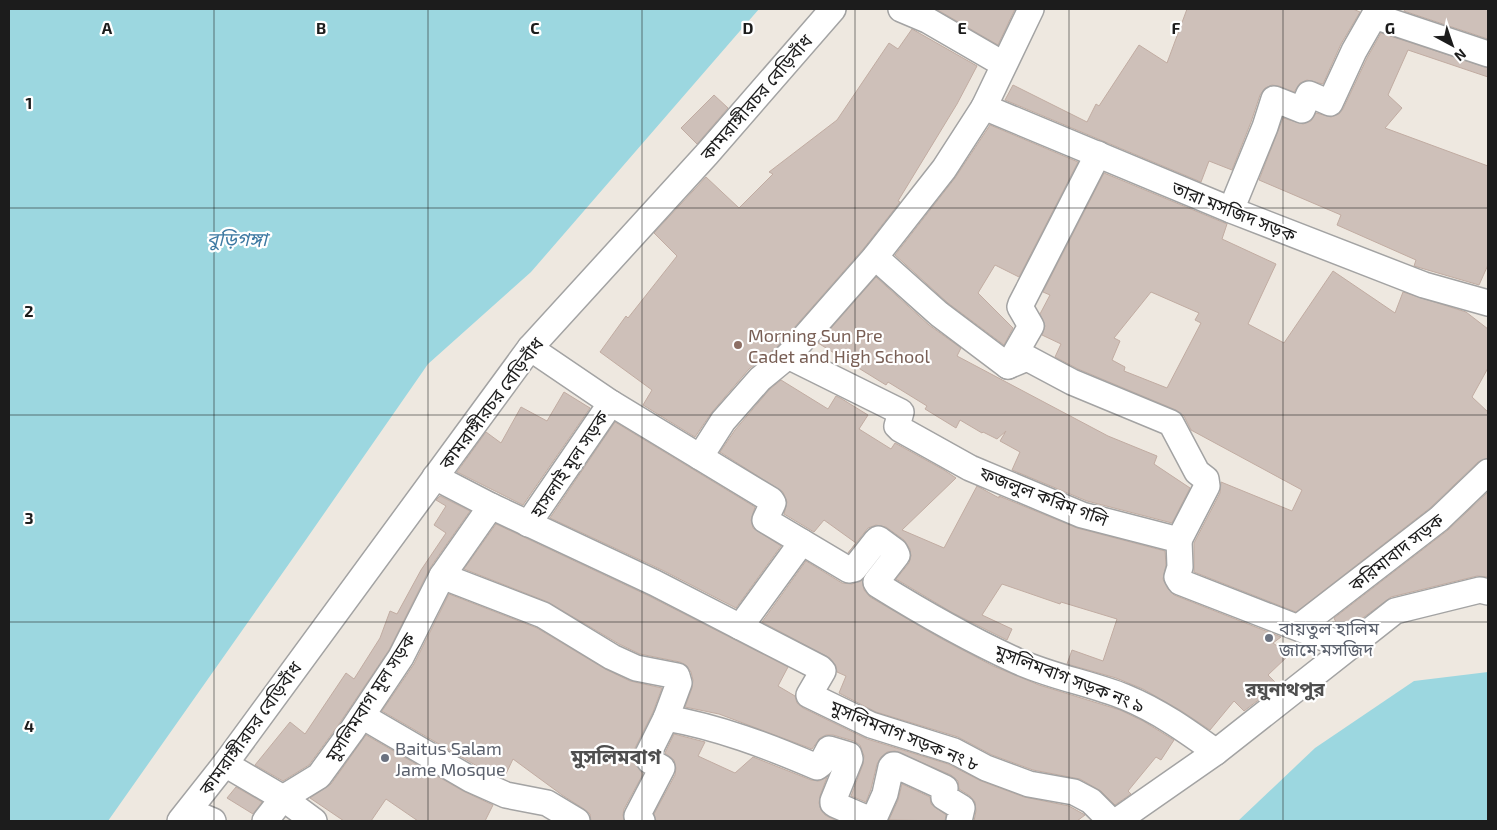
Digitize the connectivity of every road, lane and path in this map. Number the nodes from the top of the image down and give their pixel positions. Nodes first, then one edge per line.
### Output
1 (833, 9) edge
2 (901, 9) edge
3 (1031, 9) edge
4 (1488, 54) edge
5 (1003, 64) junction
6 (984, 107) junction
7 (1098, 154) junction
8 (1231, 210) junction
9 (874, 257) junction
10 (1488, 303) edge
11 (530, 348) junction
12 (788, 356) junction
13 (1008, 366) junction
14 (611, 403) junction
15 (700, 457) junction
16 (1488, 472) edge
17 (435, 477) junction
18 (491, 506) junction
19 (528, 524) junction
20 (1179, 540) junction
21 (802, 542) junction
22 (442, 576) junction
23 (1488, 592) edge
24 (740, 627) junction
25 (1300, 628) junction
26 (1347, 647) junction
27 (362, 716) junction
28 (666, 718) junction
29 (1216, 752) junction
30 (225, 764) junction
31 (283, 798) junction
32 (184, 816) edge
33 (214, 821) edge
34 (265, 821) edge
35 (314, 821) edge
36 (577, 821) edge
37 (642, 821) edge
38 (959, 821) edge
39 (1111, 821) edge
40 (1117, 821) edge

1 - 11 street, কামরাঙ্গীরচর বেড়িবাঁধ
2 - 5 street
3 - 5 street
4 - 8 street
5 - 6 street
6 - 7 street, তারা মসজিদ সড়ক
6 - 9 street
7 - 8 street, তারা মসজিদ সড়ক
7 - 13 street
8 - 10 street, তারা মসজিদ সড়ক
9 - 12 street
9 - 13 street
11 - 14 street
11 - 17 street, কামরাঙ্গীরচর বেড়িবাঁধ
12 - 15 street
12 - 20 street, ফজলুল করিম গলি
13 - 20 street
14 - 15 street, হাসলাই মূল সড়ক
14 - 19 street, হাসলাই মূল সড়ক
15 - 21 street, মুসলিমবাগ সড়ক নং ৯
16 - 25 street, করিমাবাদ সড়ক
17 - 18 street, মুসলিমবাগ সড়ক নং ৮
17 - 30 street, কামরাঙ্গীরচর বেড়িবাঁধ
18 - 19 street, মুসলিমবাগ সড়ক নং ৮
18 - 22 street, মুসলিমবাগ মূল সড়ক
19 - 24 street, মুসলিমবাগ সড়ক নং ৮
20 - 25 street
21 - 24 street
21 - 29 street, মুসলিমবাগ সড়ক নং ৯
22 - 27 street, মুসলিমবাগ মূল সড়ক
22 - 28 street
23 - 26 street
24 - 39 street, মুসলিমবাগ সড়ক নং ৮
25 - 26 street
26 - 29 street
27 - 31 street, মুসলিমবাগ মূল সড়ক
27 - 36 street
28 - 37 street
28 - 38 street
29 - 40 street
30 - 31 street
30 - 32 street, কামরাঙ্গীরচর বেড়িবাঁধ
31 - 34 street, মুসলিমবাগ মূল সড়ক
31 - 35 street
32 - 33 street

